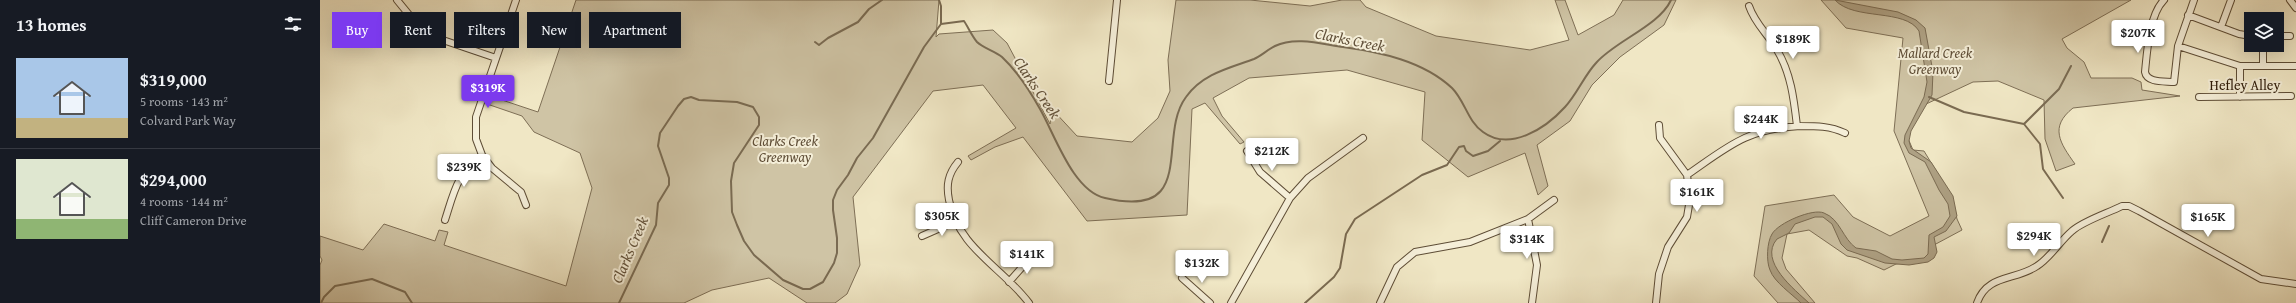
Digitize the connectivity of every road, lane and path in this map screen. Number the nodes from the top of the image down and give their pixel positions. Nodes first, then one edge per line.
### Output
1 (397, 0) edge
2 (516, 0) edge
3 (1116, 0) edge
4 (2164, 0) edge
5 (2186, 0) edge
6 (2230, 0) edge
7 (2290, 0) edge
8 (2193, 1) edge
9 (1749, 6) dead end
10 (2296, 8) edge
11 (2188, 16) junction
12 (2221, 27) junction
13 (2244, 34) edge
14 (2284, 36) edge
15 (2290, 36) dead end
16 (2178, 46) junction
17 (2263, 52) edge
18 (496, 58) junction
19 (2240, 66) junction
20 (2263, 66) junction
21 (2296, 66) edge
22 (1109, 81) dead end
23 (2240, 96) junction
24 (2291, 96) dead end
25 (2199, 97) dead end
26 (1659, 125) dead end
27 (1797, 126) junction
28 (1845, 133) dead end
29 (1363, 138) dead end
30 (1248, 151) dead end
31 (482, 155) junction
32 (958, 162) dead end
33 (1687, 175) junction
34 (1290, 198) junction
35 (1554, 200) dead end
36 (526, 205) dead end
37 (1528, 219) junction
38 (445, 220) dead end
39 (956, 221) junction
40 (922, 236) dead end
41 (1032, 256) dead end
42 (1182, 278) dead end
43 (1009, 282) junction
44 (2296, 284) edge
45 (1029, 303) edge
46 (1210, 303) edge
47 (1231, 303) edge
48 (1380, 303) edge
49 (1532, 303) edge
50 (1656, 303) edge
51 (1977, 303) edge

1 - 18 street
2 - 18 street
3 - 22 street
4 - 16 street
5 - 8 street
6 - 12 street
7 - 10 street
8 - 11 street
9 - 27 street
11 - 12 street
11 - 16 street
12 - 13 street
14 - 15 street
16 - 19 street
17 - 20 street
18 - 31 street
19 - 20 street
19 - 23 street
20 - 21 street
23 - 24 street, Hefley Alley
23 - 25 street, Hefley Alley
26 - 33 street
27 - 28 street
27 - 33 street
29 - 34 street
30 - 34 street
31 - 36 street
31 - 38 street
32 - 39 street
33 - 50 street
34 - 47 street
35 - 37 street
37 - 48 street
37 - 49 street
39 - 40 street
39 - 43 street
41 - 43 street
42 - 46 street
43 - 45 street
44 - 51 street

